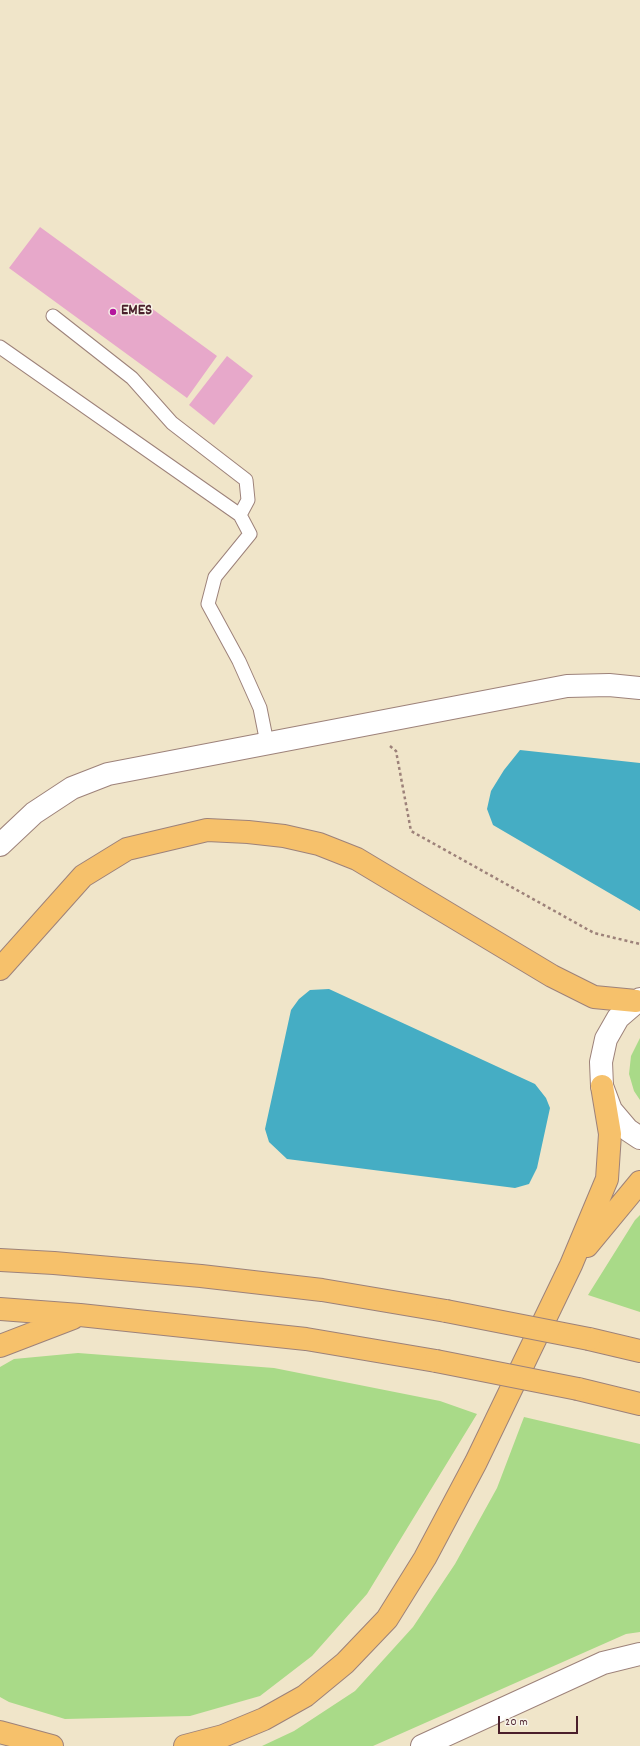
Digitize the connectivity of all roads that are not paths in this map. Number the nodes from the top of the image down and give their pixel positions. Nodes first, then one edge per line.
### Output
1 (53, 316) dead end
2 (0, 347) edge
3 (240, 515) junction
4 (640, 688) edge
5 (267, 743) junction
6 (0, 845) edge
7 (0, 969) edge
8 (638, 1000) edge
9 (602, 1086) junction
10 (640, 1138) edge
11 (640, 1182) edge
12 (0, 1260) edge
13 (571, 1265) junction
14 (0, 1309) edge
15 (80, 1315) junction
16 (0, 1346) edge
17 (640, 1351) edge
18 (640, 1404) edge
19 (640, 1654) edge
20 (0, 1732) edge
21 (52, 1746) edge
22 (185, 1746) edge
23 (422, 1746) edge

1 - 3 lane
2 - 3 lane
3 - 5 lane
4 - 5 street
5 - 6 street
7 - 8 highway
8 - 9 street
9 - 10 street
9 - 13 highway
11 - 13 highway
12 - 17 highway, bridge
13 - 22 highway
14 - 15 highway
15 - 16 highway
15 - 18 highway, bridge
19 - 23 street
20 - 21 highway

